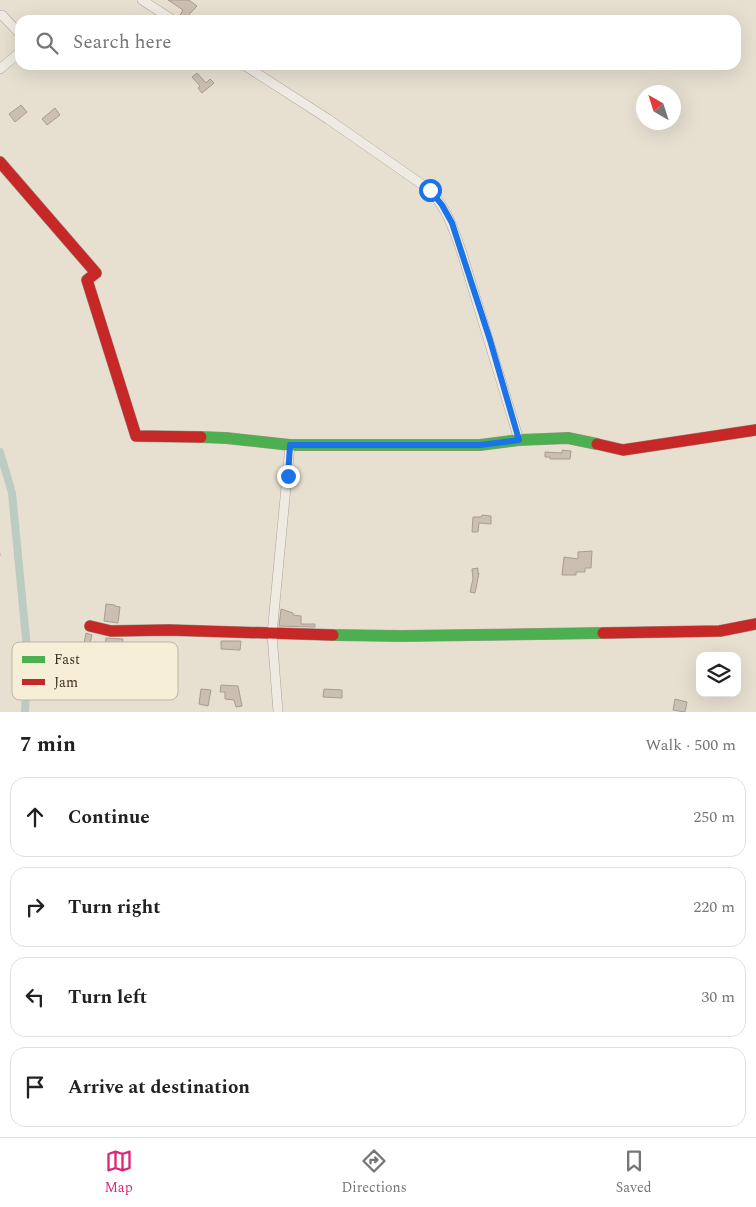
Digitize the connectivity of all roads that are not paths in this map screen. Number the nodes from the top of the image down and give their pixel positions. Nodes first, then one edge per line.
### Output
1 (142, 0) edge
2 (2, 15) dead end
3 (166, 15) edge
4 (15, 29) edge
5 (15, 56) edge
6 (0, 69) edge
7 (252, 70) edge
8 (0, 162) edge
9 (756, 430) edge
10 (519, 440) junction
11 (290, 445) junction
12 (756, 624) edge
13 (90, 626) dead end
14 (272, 634) junction
15 (278, 712) edge

1 - 3 street
2 - 4 street
5 - 6 street
7 - 10 street
8 - 11 street
9 - 10 street
10 - 11 street
11 - 14 street
12 - 14 street
13 - 14 street
14 - 15 street

